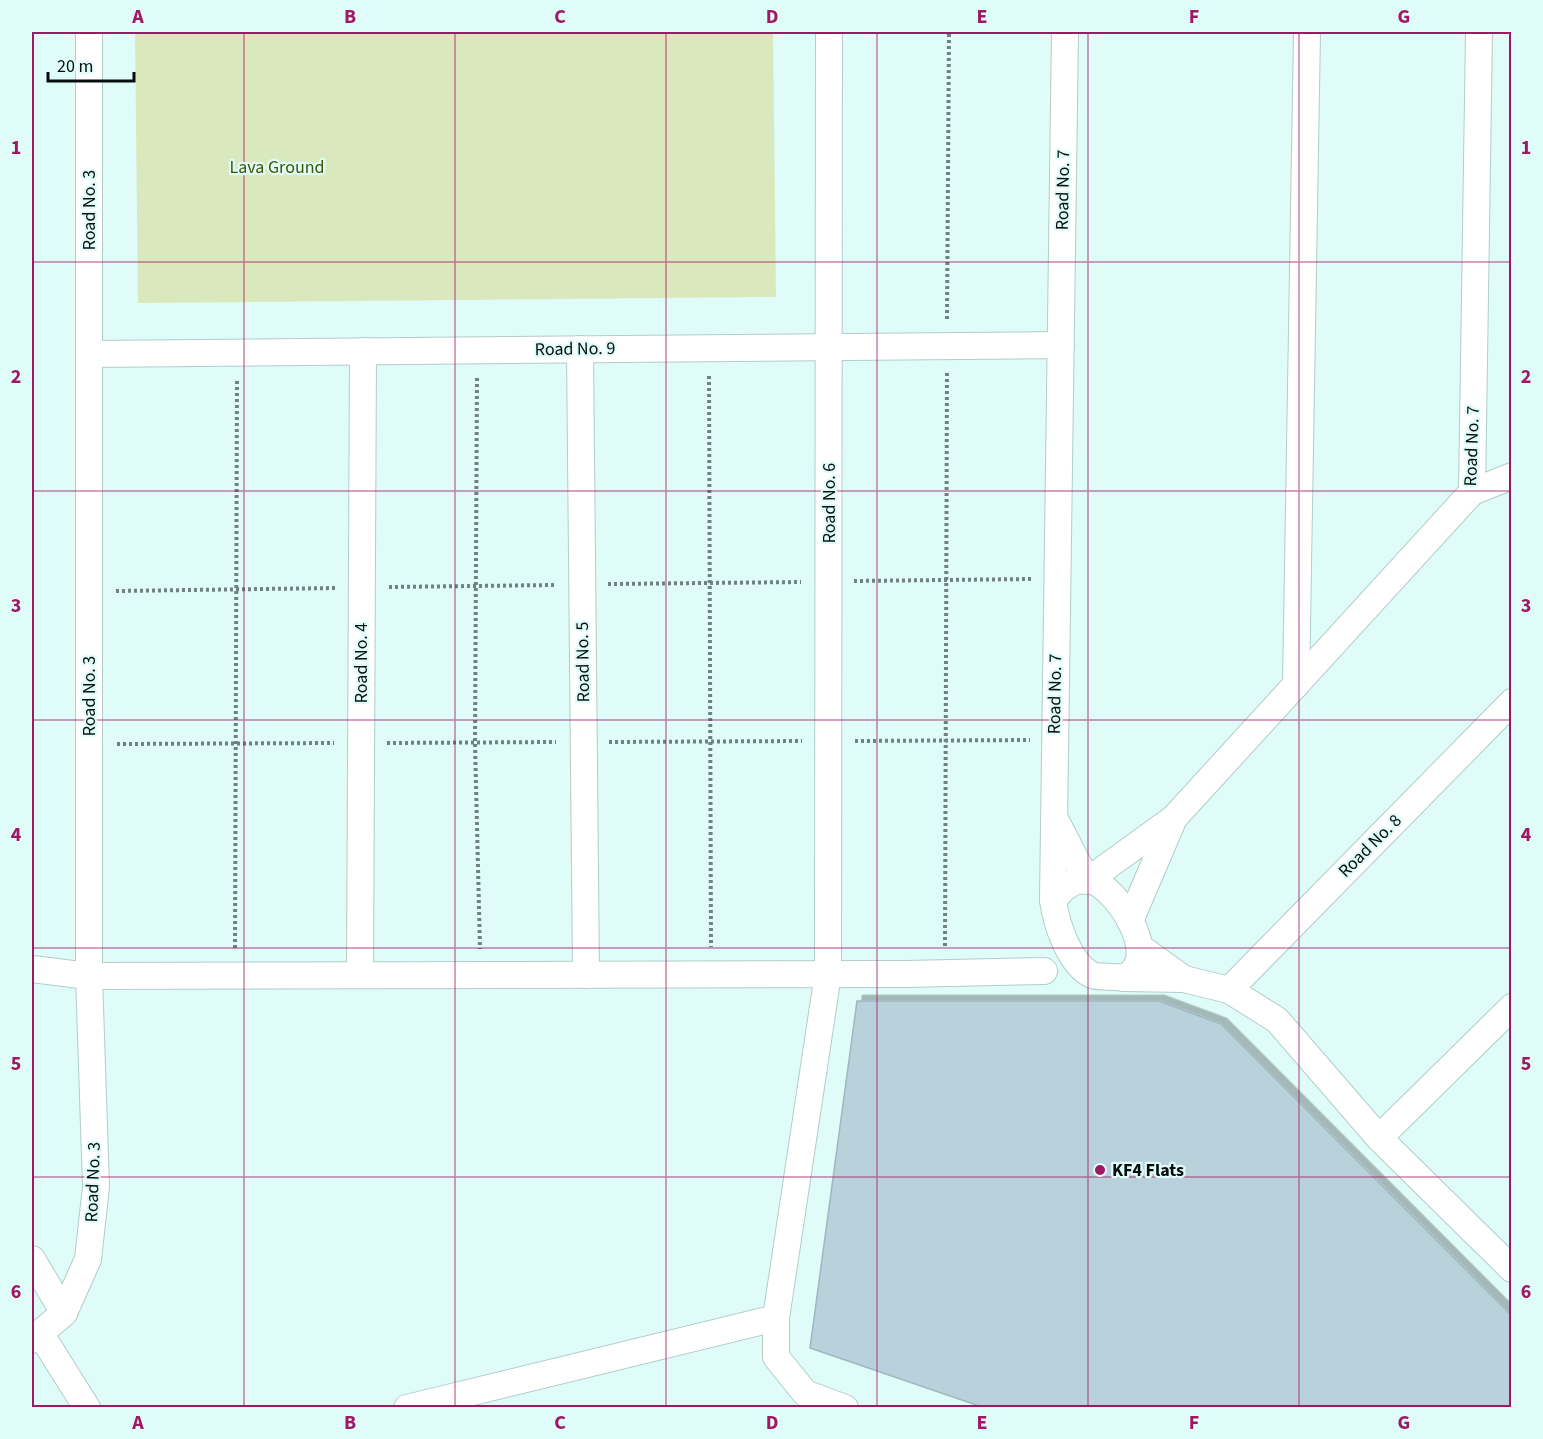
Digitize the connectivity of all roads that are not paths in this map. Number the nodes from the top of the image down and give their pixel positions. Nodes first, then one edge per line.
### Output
1 (89, 32) edge
2 (829, 32) edge
3 (1065, 32) edge
4 (1307, 32) edge
5 (1479, 32) edge
6 (1061, 345) junction
7 (829, 347) junction
8 (580, 349) junction
9 (363, 351) junction
10 (89, 354) junction
11 (1512, 476) edge
12 (1472, 492) junction
13 (1296, 686) junction
14 (1512, 702) edge
15 (1053, 816) junction
16 (1174, 818) junction
17 (1053, 900) junction
18 (1130, 921) junction
19 (1060, 933) junction
20 (1141, 948) junction
21 (32, 969) edge
22 (1044, 971) junction
23 (828, 974) junction
24 (360, 975) junction
25 (586, 975) junction
26 (1093, 975) junction
27 (89, 976) junction
28 (1123, 978) junction
29 (1184, 979) junction
30 (1228, 990) junction
31 (1512, 1007) edge
32 (1379, 1138) junction
33 (32, 1259) edge
34 (1512, 1269) edge
35 (64, 1313) junction
36 (776, 1318) junction
37 (36, 1337) edge
38 (87, 1407) edge
39 (407, 1407) edge
40 (845, 1407) edge

1 - 10 street, Road No. 3
2 - 7 street, Road No. 6
3 - 6 street, Road No. 7
4 - 13 street
5 - 12 street, Road No. 7
6 - 7 street, Road No. 9
6 - 15 street, Road No. 7
7 - 8 street, Road No. 9
7 - 23 street, Road No. 6
8 - 9 street, Road No. 9
8 - 25 street, Road No. 5
9 - 10 street, Road No. 9
9 - 24 street, Road No. 4
10 - 27 street, Road No. 3
11 - 12 street
12 - 13 street, Road No. 7
13 - 16 street, Road No. 7
14 - 30 street, Road No. 8
15 - 16 street
15 - 17 street, Road No. 7
16 - 18 street
17 - 18 street
17 - 19 street
18 - 20 street
19 - 22 street
19 - 26 street
20 - 28 street
20 - 29 street
21 - 27 street
22 - 23 street
22 - 26 street
23 - 25 street
23 - 36 street, Road No. 6
24 - 25 street
24 - 27 street
26 - 28 street
27 - 35 street, Road No. 3
28 - 29 street
29 - 30 street
30 - 32 street
31 - 32 street
32 - 34 street
33 - 35 street
35 - 37 street, Road No. 3
36 - 39 street
36 - 40 street, Road No. 6
37 - 38 street

